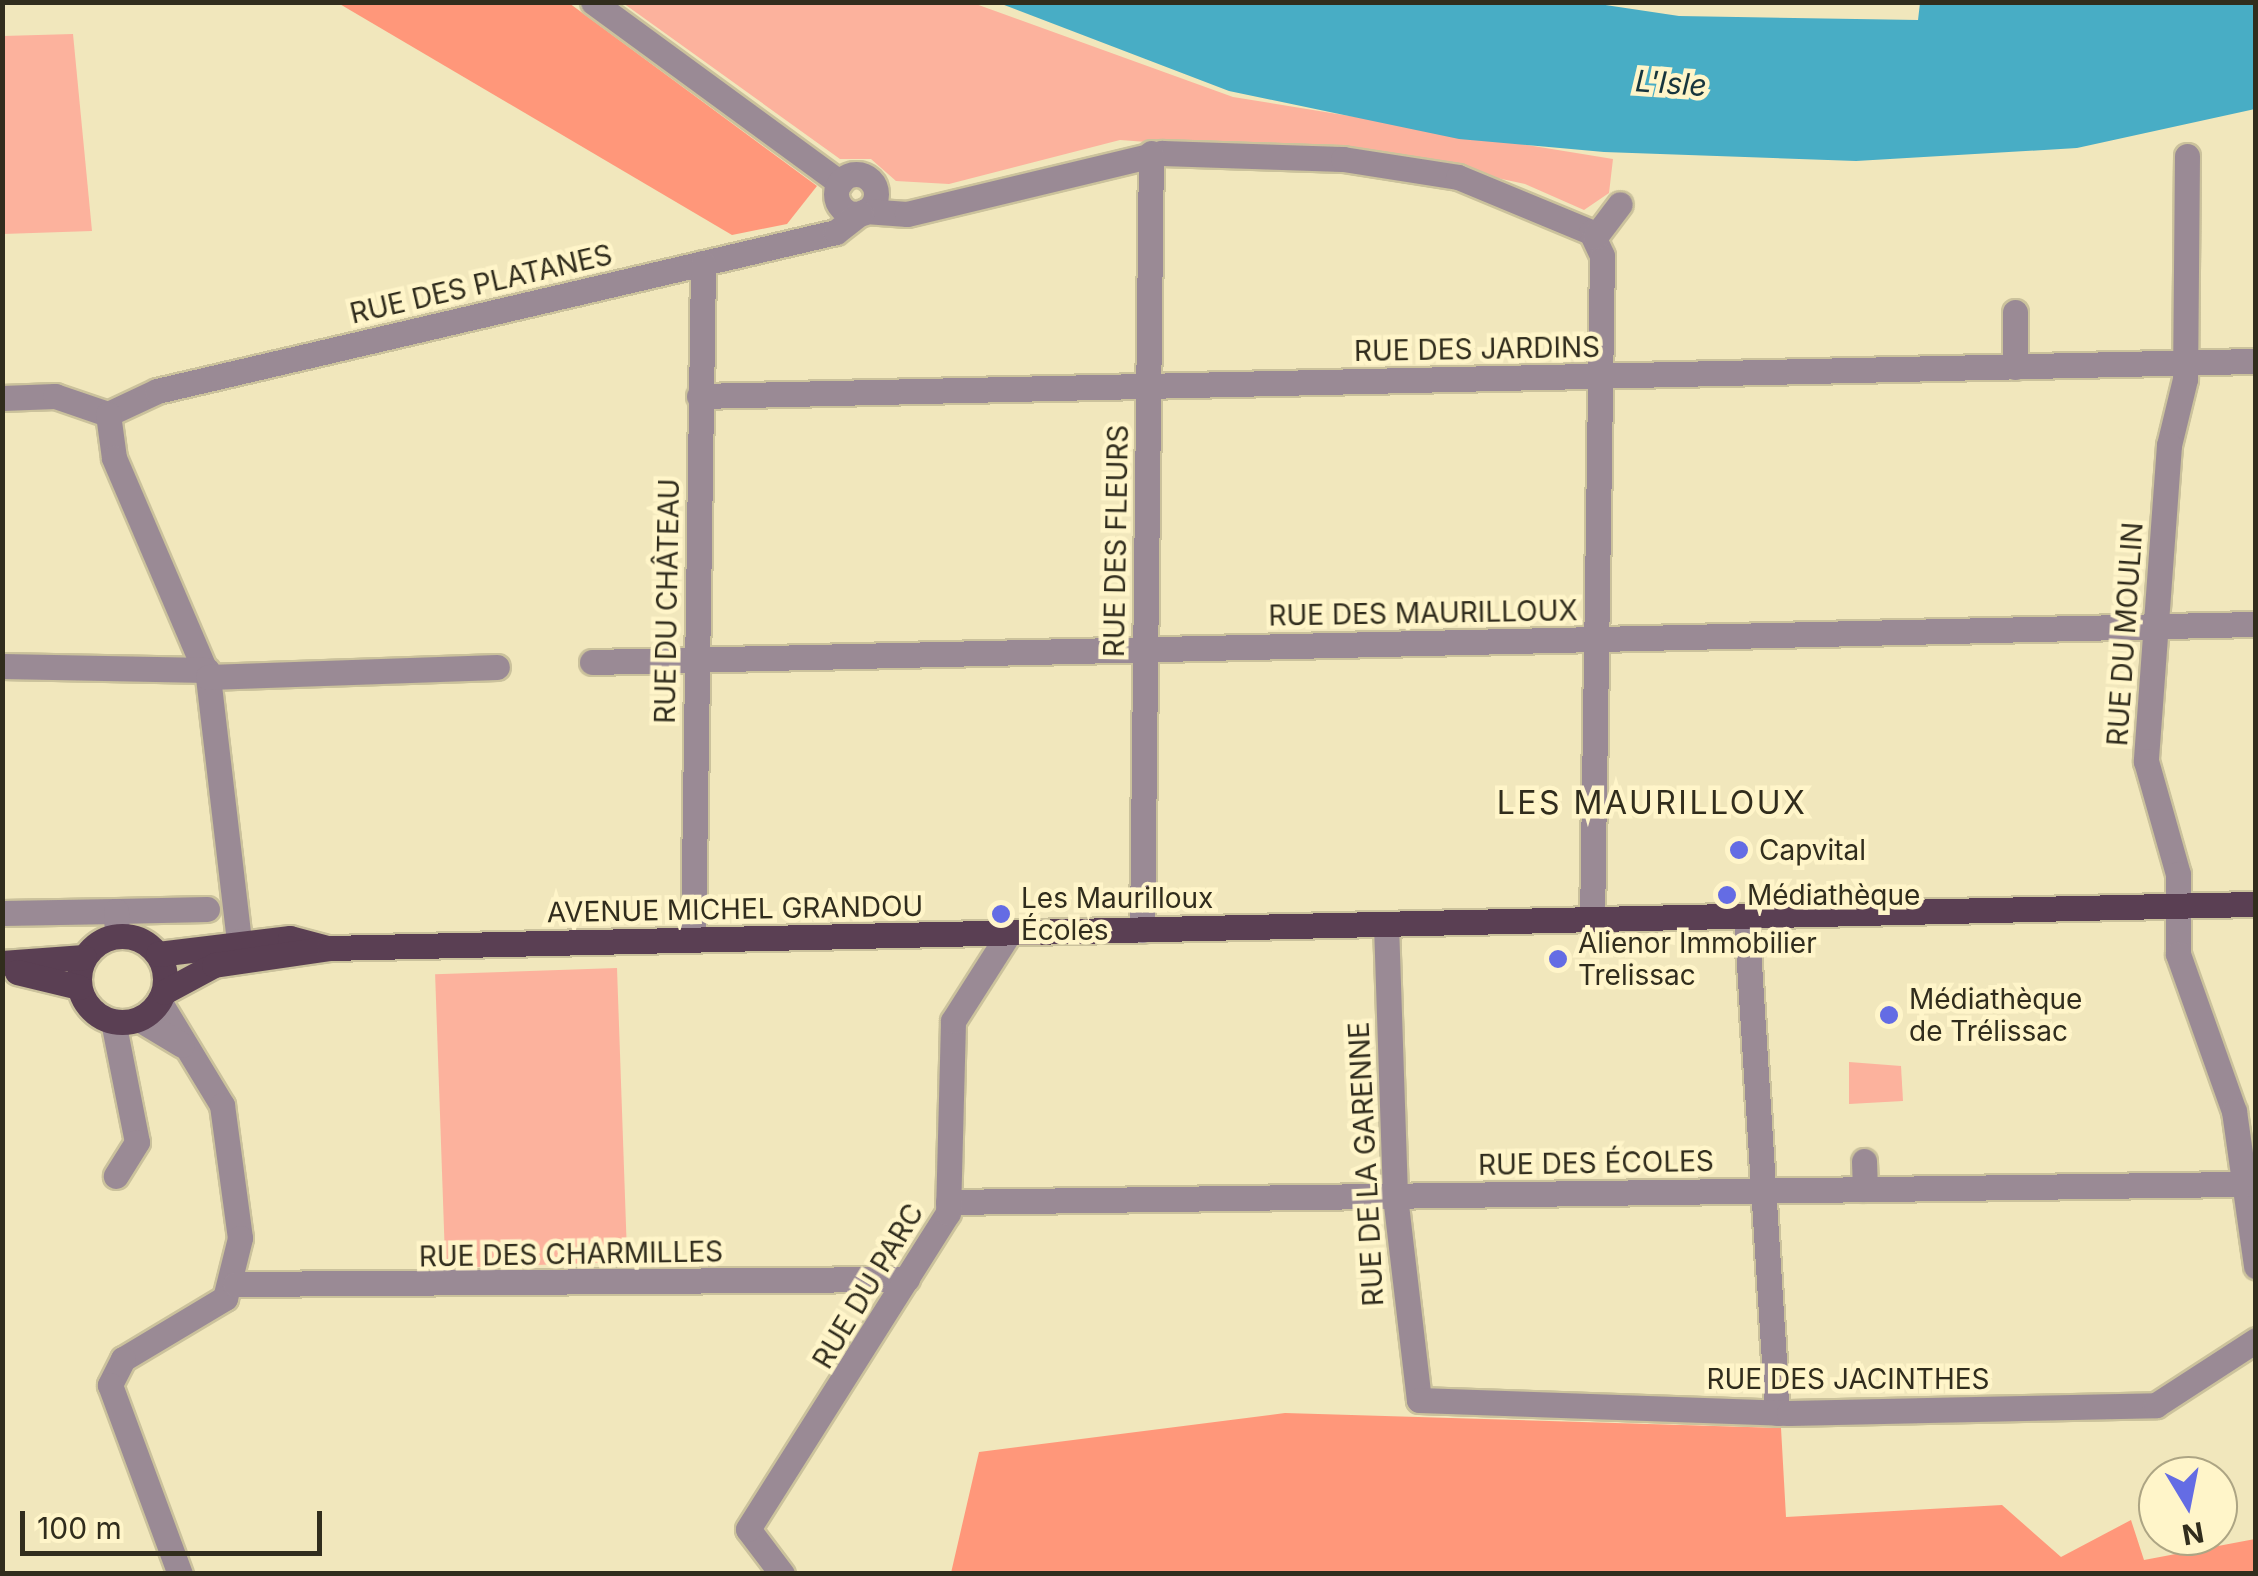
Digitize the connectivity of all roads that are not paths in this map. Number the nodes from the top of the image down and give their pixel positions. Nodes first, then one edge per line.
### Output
1 (593, 2) edge
2 (1151, 154) junction
3 (2186, 156) dead end
4 (856, 201) junction
5 (1620, 204) dead end
6 (1595, 237) junction
7 (703, 263) junction
8 (2015, 312) dead end
9 (2256, 361) edge
10 (2186, 363) junction
11 (2015, 367) junction
12 (1598, 376) junction
13 (1148, 386) junction
14 (699, 396) junction
15 (2, 398) edge
16 (108, 414) junction
17 (2256, 624) edge
18 (2152, 627) junction
19 (1596, 639) junction
20 (1145, 650) junction
21 (697, 660) junction
22 (592, 662) dead end
23 (2, 666) edge
24 (497, 667) dead end
25 (207, 674) junction
26 (235, 901) junction
27 (2256, 904) edge
28 (2177, 906) junction
29 (207, 909) dead end
30 (2, 913) edge
31 (1746, 916) junction
32 (1592, 919) junction
33 (117, 923) junction
34 (1386, 924) junction
35 (1142, 930) junction
36 (1009, 933) junction
37 (694, 940) junction
38 (238, 941) junction
39 (206, 943) junction
40 (329, 948) junction
41 (158, 954) junction
42 (84, 957) junction
43 (2, 966) edge
44 (192, 976) junction
45 (79, 988) junction
46 (161, 997) junction
47 (139, 1019) junction
48 (112, 1021) junction
49 (198, 1058) junction
50 (1864, 1161) dead end
51 (116, 1176) dead end
52 (2246, 1184) junction
53 (1865, 1190) junction
54 (1766, 1191) junction
55 (1395, 1196) junction
56 (948, 1202) junction
57 (2256, 1266) edge
58 (907, 1279) junction
59 (235, 1284) junction
60 (2256, 1340) edge
61 (1419, 1400) joint
62 (1777, 1413) junction
63 (180, 1574) edge
64 (782, 1574) edge

1 - 4 street
2 - 4 street
2 - 6 street
2 - 13 street, RUE DES FLEURS
3 - 10 street, RUE DU MOULIN
4 - 7 street, RUE DES PLATANES
5 - 6 street
6 - 12 street
7 - 14 street, RUE DU CHÂTEAU
7 - 16 street, RUE DES PLATANES
8 - 11 street
9 - 10 street, RUE DES JARDINS
10 - 11 street, RUE DES JARDINS
10 - 18 street, RUE DU MOULIN
11 - 12 street, RUE DES JARDINS
12 - 13 street, RUE DES JARDINS
12 - 19 street
13 - 14 street, RUE DES JARDINS
13 - 20 street, RUE DES FLEURS
14 - 21 street, RUE DU CHÂTEAU
15 - 16 street
16 - 25 street
17 - 18 street, RUE DES MAURILLOUX
18 - 19 street, RUE DES MAURILLOUX
18 - 28 street, RUE DU MOULIN
19 - 20 street, RUE DES MAURILLOUX
19 - 32 street
20 - 21 street, RUE DES MAURILLOUX
20 - 35 street, RUE DES FLEURS
21 - 22 street, RUE DES MAURILLOUX
21 - 37 street, RUE DU CHÂTEAU
23 - 25 street
24 - 25 street
25 - 26 street
26 - 38 street
26 - 39 street
27 - 28 main road, AVENUE MICHEL GRANDOU
28 - 31 main road, AVENUE MICHEL GRANDOU
28 - 52 street, RUE DU MOULIN
29 - 33 street
30 - 33 street
31 - 32 main road, AVENUE MICHEL GRANDOU
31 - 54 street
32 - 34 main road, AVENUE MICHEL GRANDOU
33 - 41 main road
33 - 42 main road
34 - 35 main road, AVENUE MICHEL GRANDOU
34 - 55 street, RUE DE LA GARENNE
35 - 36 main road, AVENUE MICHEL GRANDOU
36 - 37 main road, AVENUE MICHEL GRANDOU
36 - 56 street, RUE DU PARC
37 - 40 main road, AVENUE MICHEL GRANDOU
38 - 39 main road, AVENUE MICHEL GRANDOU
38 - 40 main road, AVENUE MICHEL GRANDOU
38 - 44 street
39 - 41 main road, AVENUE MICHEL GRANDOU
40 - 44 main road, AVENUE MICHEL GRANDOU
41 - 46 main road
42 - 43 main road
42 - 45 main road
43 - 45 main road
44 - 46 main road, AVENUE MICHEL GRANDOU
45 - 48 main road
46 - 47 main road
46 - 49 street
47 - 48 main road
47 - 49 street
48 - 51 street
49 - 59 street
50 - 53 street
52 - 53 street, RUE DES ÉCOLES
52 - 57 street, RUE DU MOULIN
53 - 54 street, RUE DES ÉCOLES
54 - 55 street, RUE DES ÉCOLES
54 - 62 street
55 - 56 street, RUE DES ÉCOLES
55 - 61 street, RUE DE LA GARENNE
56 - 58 street, RUE DU PARC
58 - 59 street, RUE DES CHARMILLES
58 - 64 street, RUE DU PARC
59 - 63 street
60 - 62 street, RUE DES JACINTHES
61 - 62 street, RUE DES JACINTHES

